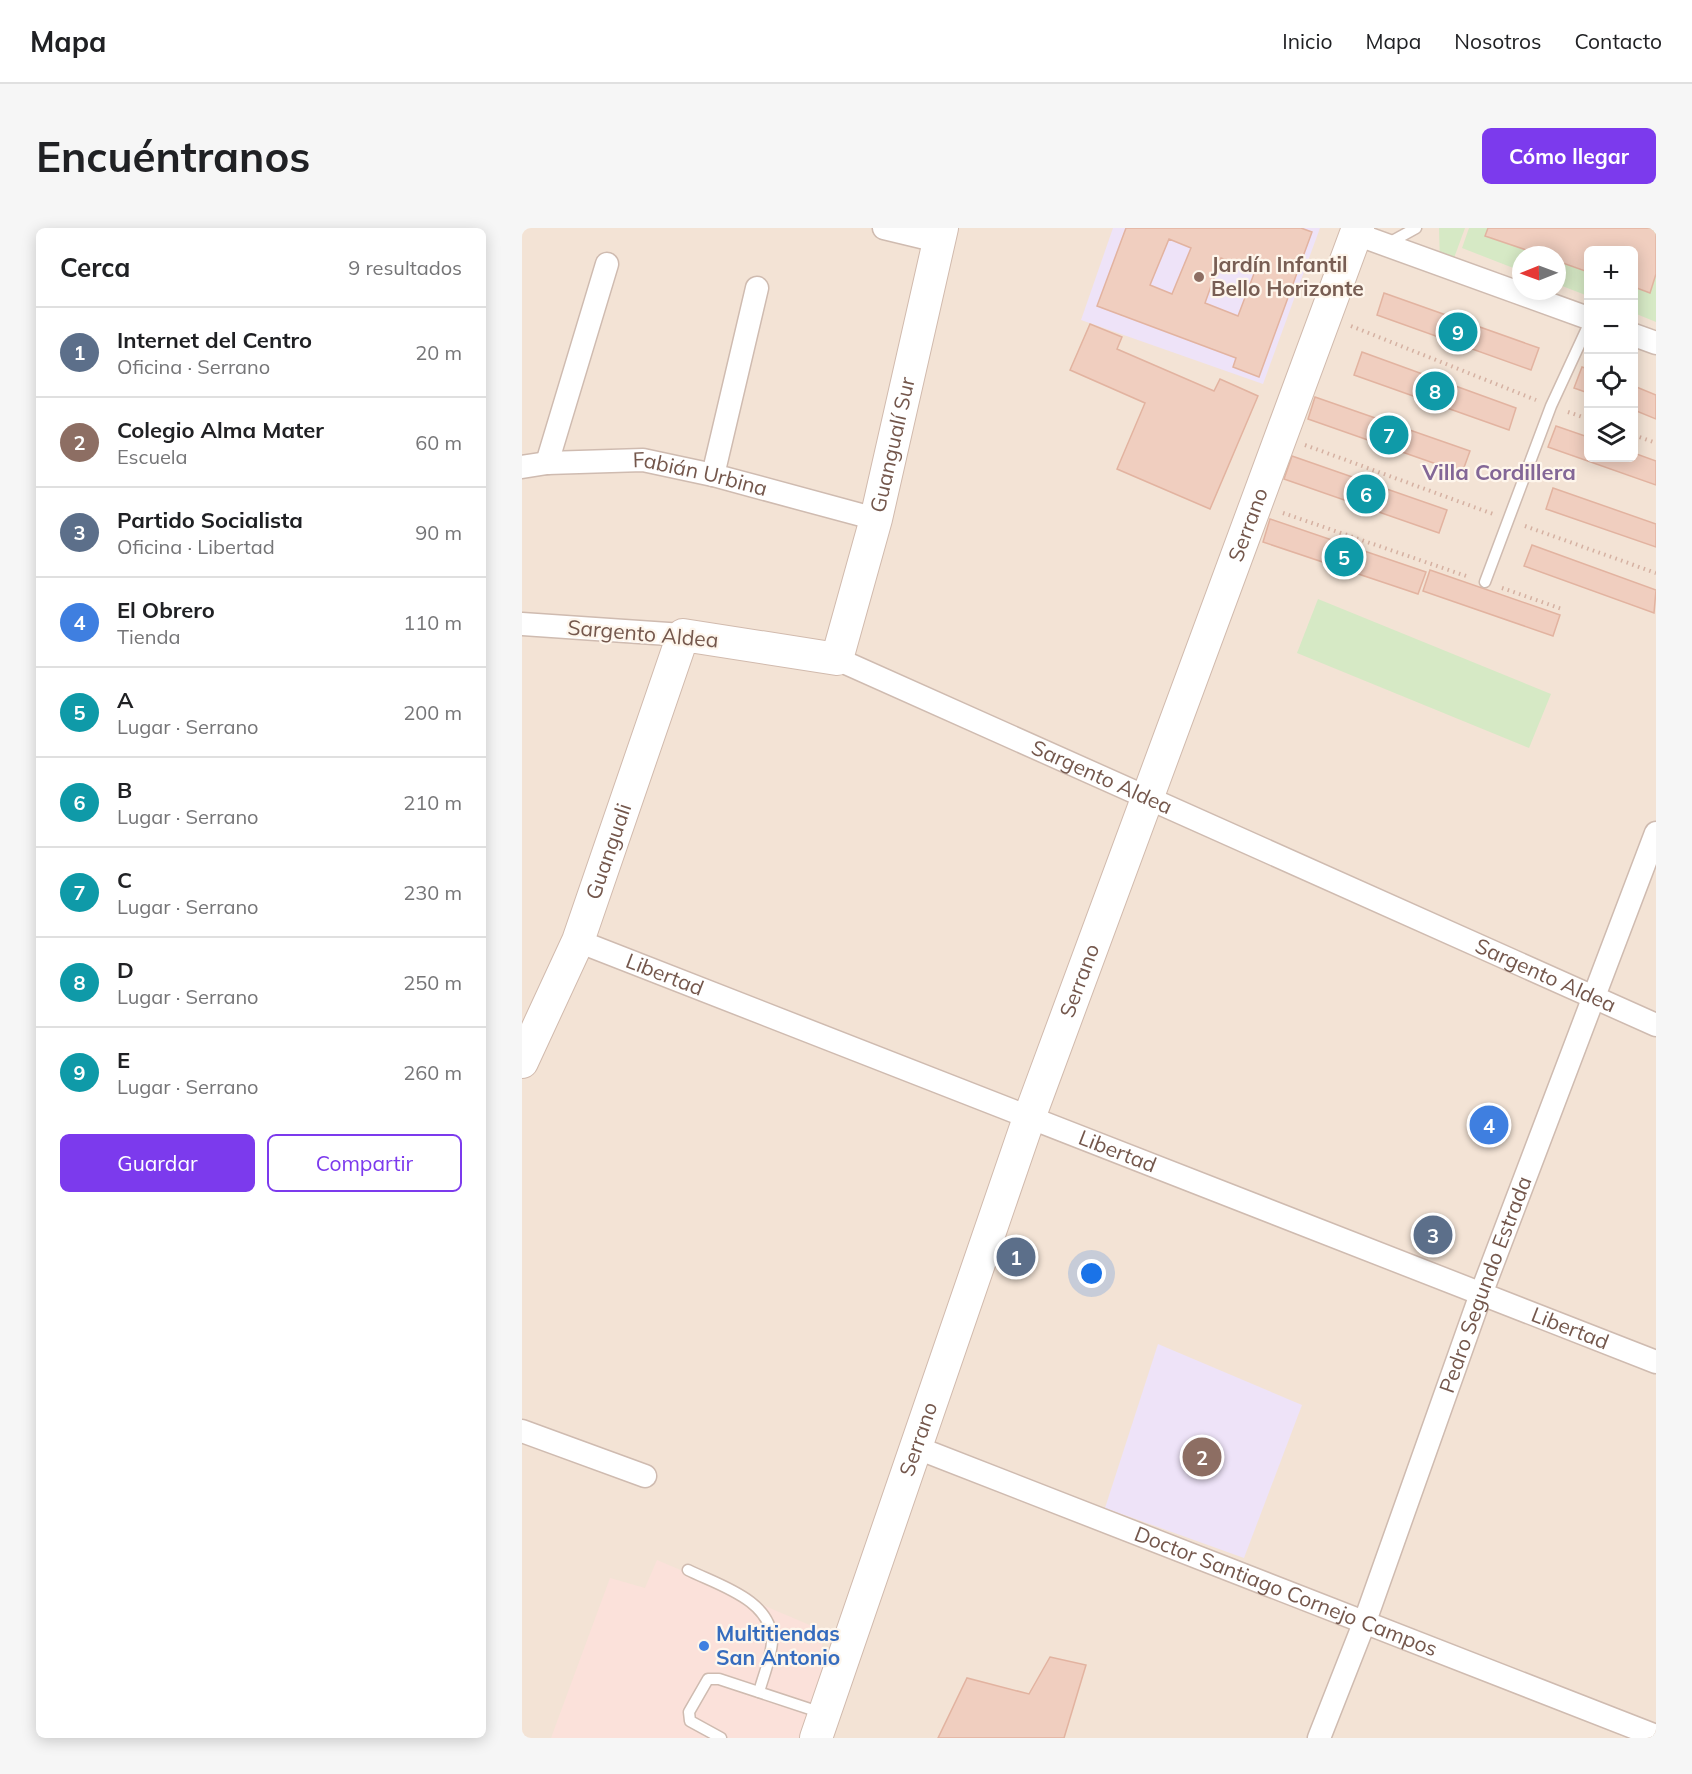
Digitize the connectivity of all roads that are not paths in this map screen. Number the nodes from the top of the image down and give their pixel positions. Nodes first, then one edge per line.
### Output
1 (884, 228) edge
2 (1416, 228) edge
3 (1357, 231) edge
4 (940, 235) edge
5 (1386, 245) junction
6 (608, 264) dead end
7 (757, 288) dead end
8 (1584, 317) edge
9 (1584, 336) edge
10 (1638, 336) edge
11 (1656, 343) edge
12 (547, 463) junction
13 (522, 467) edge
14 (712, 475) junction
15 (876, 519) junction
16 (1485, 582) road end
17 (522, 624) edge
18 (683, 635) junction
19 (837, 659) junction
20 (1146, 799) junction
21 (1656, 833) edge
22 (578, 941) junction
23 (1593, 997) junction
24 (1656, 1025) edge
25 (522, 1062) edge
26 (1029, 1118) junction
27 (1481, 1294) junction
28 (1656, 1362) edge
29 (522, 1431) edge
30 (915, 1447) junction
31 (645, 1476) dead end
32 (688, 1570) dead end
33 (1365, 1622) junction
34 (759, 1692) junction
35 (820, 1726) edge
36 (1656, 1736) edge
37 (721, 1738) edge
38 (1319, 1738) edge

1 - 4 street
2 - 5 lane
3 - 5 street
3 - 20 street, Serrano
4 - 15 street, Guangualí Sur
5 - 8 street
6 - 12 street
7 - 14 street
9 - 16 lane
10 - 11 street
12 - 13 street, Fabián Urbina
12 - 14 street, Fabián Urbina
14 - 15 street, Fabián Urbina
15 - 19 street, Guangualí Sur
17 - 18 street, Sargento Aldea
18 - 19 street, Sargento Aldea
18 - 22 street, Guanguali
19 - 20 street, Sargento Aldea
20 - 23 street, Sargento Aldea
20 - 26 street, Serrano
21 - 23 street, Pedro Segundo Estrada
22 - 25 street, Guanguali
22 - 26 street, Libertad
23 - 24 street, Sargento Aldea
23 - 27 street, Pedro Segundo Estrada
26 - 27 street, Libertad
26 - 30 street, Serrano
27 - 28 street, Libertad
27 - 33 street, Pedro Segundo Estrada
29 - 31 street
30 - 33 street, Doctor Santiago Cornejo Campos
30 - 35 street, Serrano
32 - 34 lane
33 - 36 street, Doctor Santiago Cornejo Campos
33 - 38 street, Pedro Segundo Estrada
34 - 35 lane
34 - 37 lane

